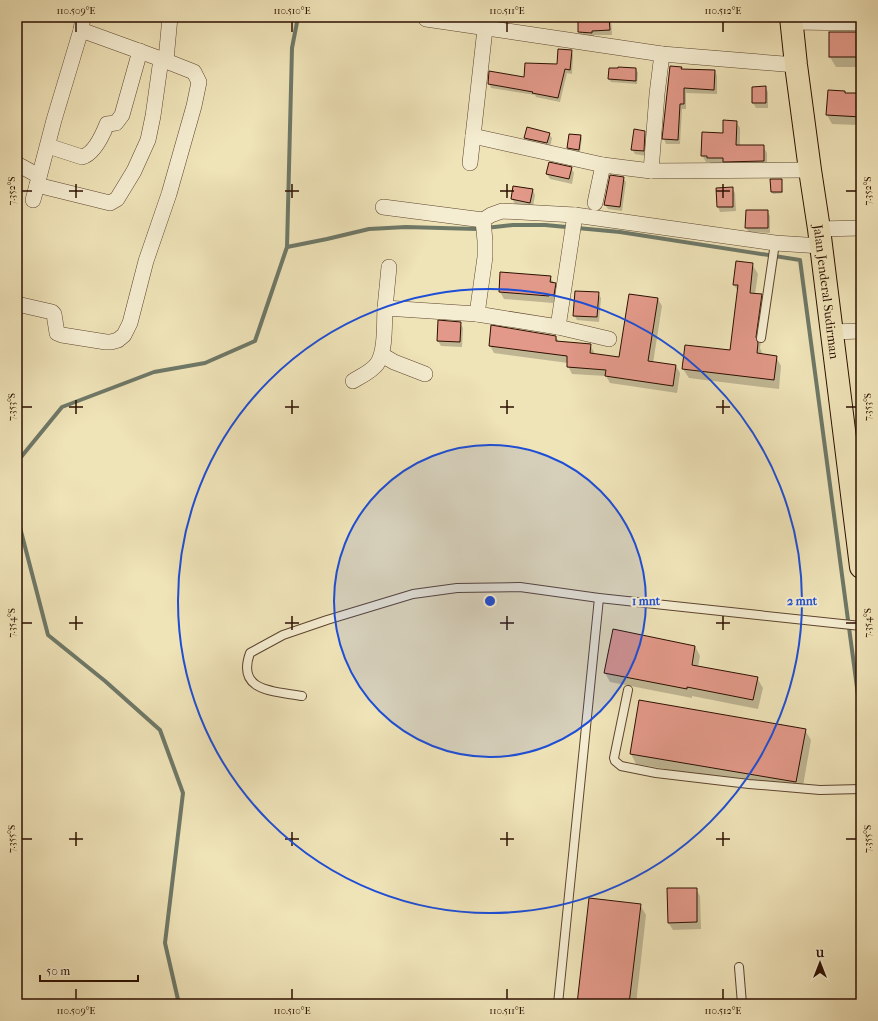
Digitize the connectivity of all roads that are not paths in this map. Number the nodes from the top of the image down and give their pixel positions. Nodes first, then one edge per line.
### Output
1 (170, 17) edge
2 (426, 20) dead end
3 (792, 20) edge
4 (861, 23) edge
5 (82, 24) edge
6 (485, 29) junction
7 (140, 51) junction
8 (662, 54) junction
9 (163, 60) junction
10 (796, 65) junction
11 (473, 136) junction
12 (48, 146) junction
13 (470, 163) dead end
14 (17, 164) edge
15 (604, 165) junction
16 (810, 170) junction
17 (651, 171) junction
18 (38, 180) junction
19 (33, 200) dead end
20 (595, 203) dead end
21 (383, 207) dead end
22 (573, 225) junction
23 (861, 228) edge
24 (484, 229) junction
25 (820, 238) junction
26 (774, 248) junction
27 (389, 267) dead end
28 (17, 304) edge
29 (385, 308) junction
30 (477, 314) junction
31 (558, 327) junction
32 (861, 331) edge
33 (832, 332) junction
34 (761, 338) dead end
35 (609, 339) dead end
36 (382, 355) junction
37 (425, 374) dead end
38 (353, 381) dead end
39 (861, 566) edge
40 (598, 598) junction
41 (861, 626) edge
42 (628, 690) dead end
43 (302, 696) dead end
44 (858, 789) edge
45 (739, 967) dead end
46 (558, 1004) edge
47 (742, 1004) edge

1 - 9 street
2 - 6 street
3 - 4 street
3 - 10 main road, Jalan Jenderal Sudirman
5 - 7 street
5 - 12 street
6 - 8 street
6 - 11 street
7 - 9 street
7 - 12 street
8 - 10 street
8 - 17 street
9 - 18 street
9 - 28 street
10 - 16 main road, Jalan Jenderal Sudirman
11 - 13 street
11 - 15 street
12 - 18 street
14 - 18 street
15 - 17 street
15 - 20 street
16 - 17 street
16 - 25 main road, Jalan Jenderal Sudirman
18 - 19 street
21 - 24 street
22 - 24 street
22 - 26 street
22 - 31 street
23 - 25 street
24 - 30 street
25 - 26 street
25 - 33 main road, Jalan Jenderal Sudirman
26 - 34 lane
27 - 29 street
29 - 30 street
29 - 36 street
30 - 31 street
31 - 35 street
32 - 33 street
33 - 39 main road, Jalan Jenderal Sudirman
36 - 37 street
36 - 38 street
40 - 41 lane
40 - 43 lane
40 - 46 lane
42 - 44 lane
45 - 47 lane

